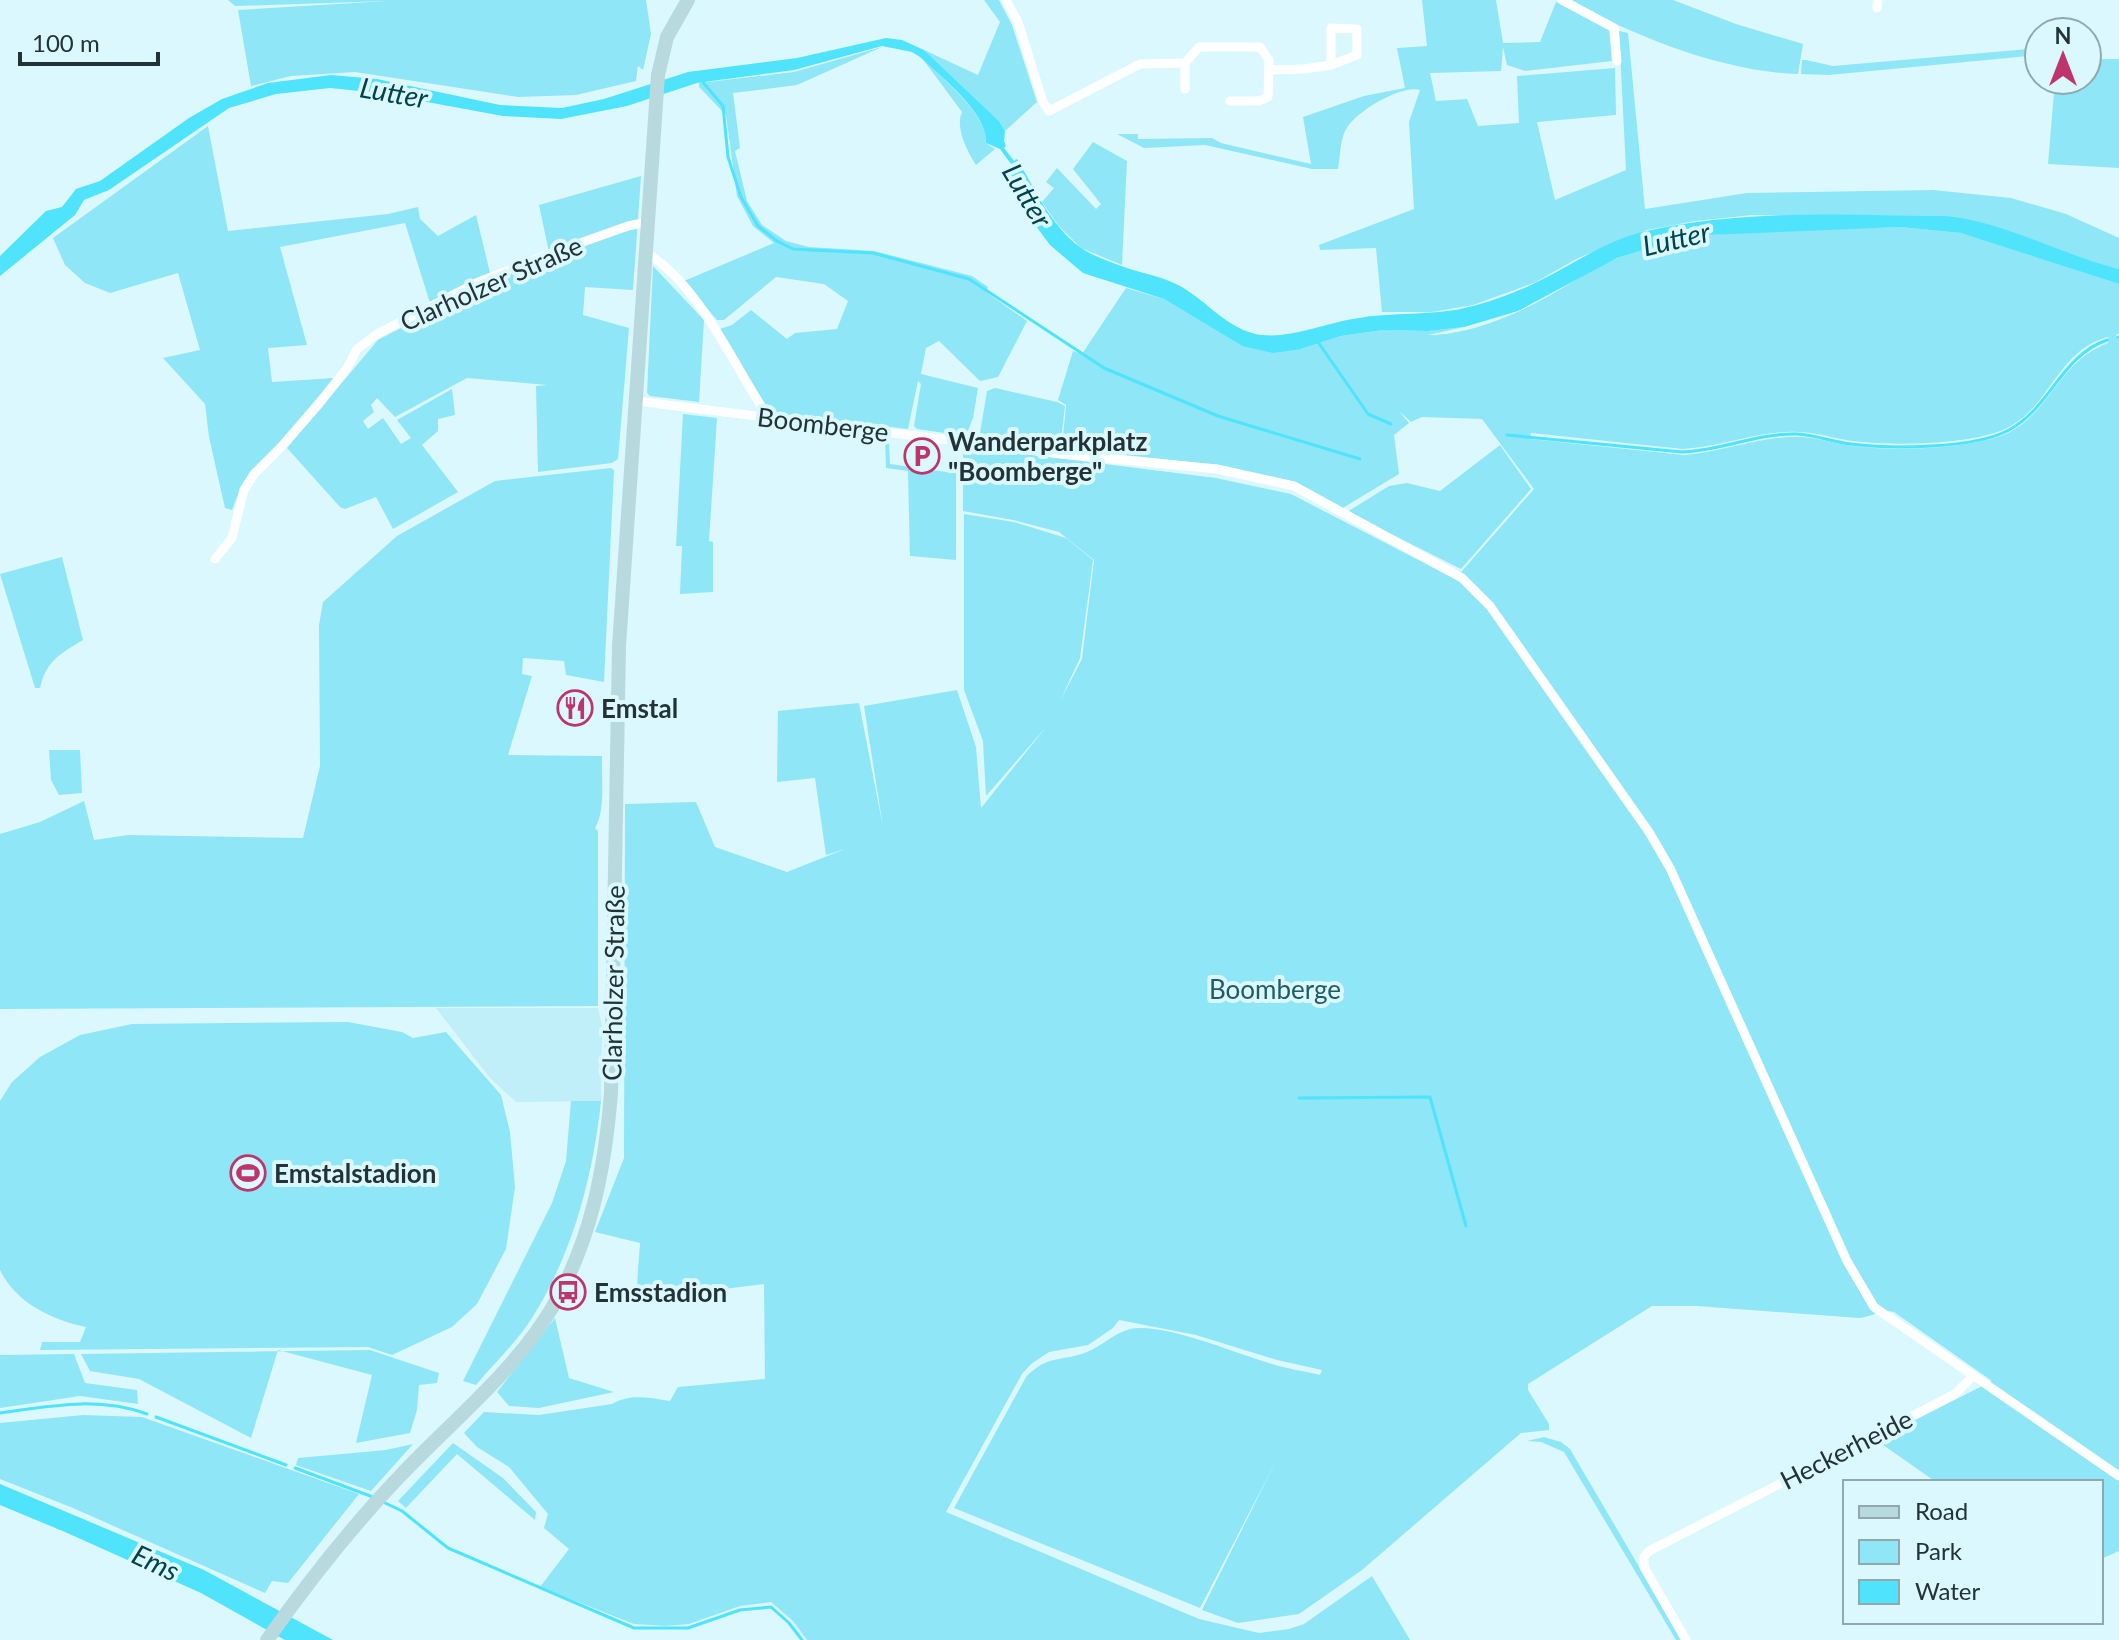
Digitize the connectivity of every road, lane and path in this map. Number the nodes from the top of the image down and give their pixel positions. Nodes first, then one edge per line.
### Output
1 (688, 0) edge
2 (1006, 0) edge
3 (1562, 0) edge
4 (1617, 61) dead end
5 (1185, 63) junction
6 (1331, 65) junction
7 (1270, 70) junction
8 (1185, 89) dead end
9 (1230, 101) dead end
10 (648, 222) junction
11 (646, 253) junction
12 (636, 401) junction
13 (763, 416) junction
14 (215, 559) dead end
15 (1973, 1376) junction
16 (2119, 1476) edge
17 (267, 1640) edge
18 (1686, 1640) edge

1 - 10 street, Clarholzer Straße
2 - 5 street
3 - 4 street
5 - 7 street
5 - 8 street
6 - 6 street
6 - 7 street
7 - 9 street
10 - 11 street, Clarholzer Straße
10 - 14 street, Clarholzer Straße
11 - 12 street, Clarholzer Straße
11 - 13 street
12 - 13 street, Boomberge
12 - 17 street, Clarholzer Straße
13 - 15 street, Boomberge
15 - 16 street
15 - 18 street, Heckerheide

